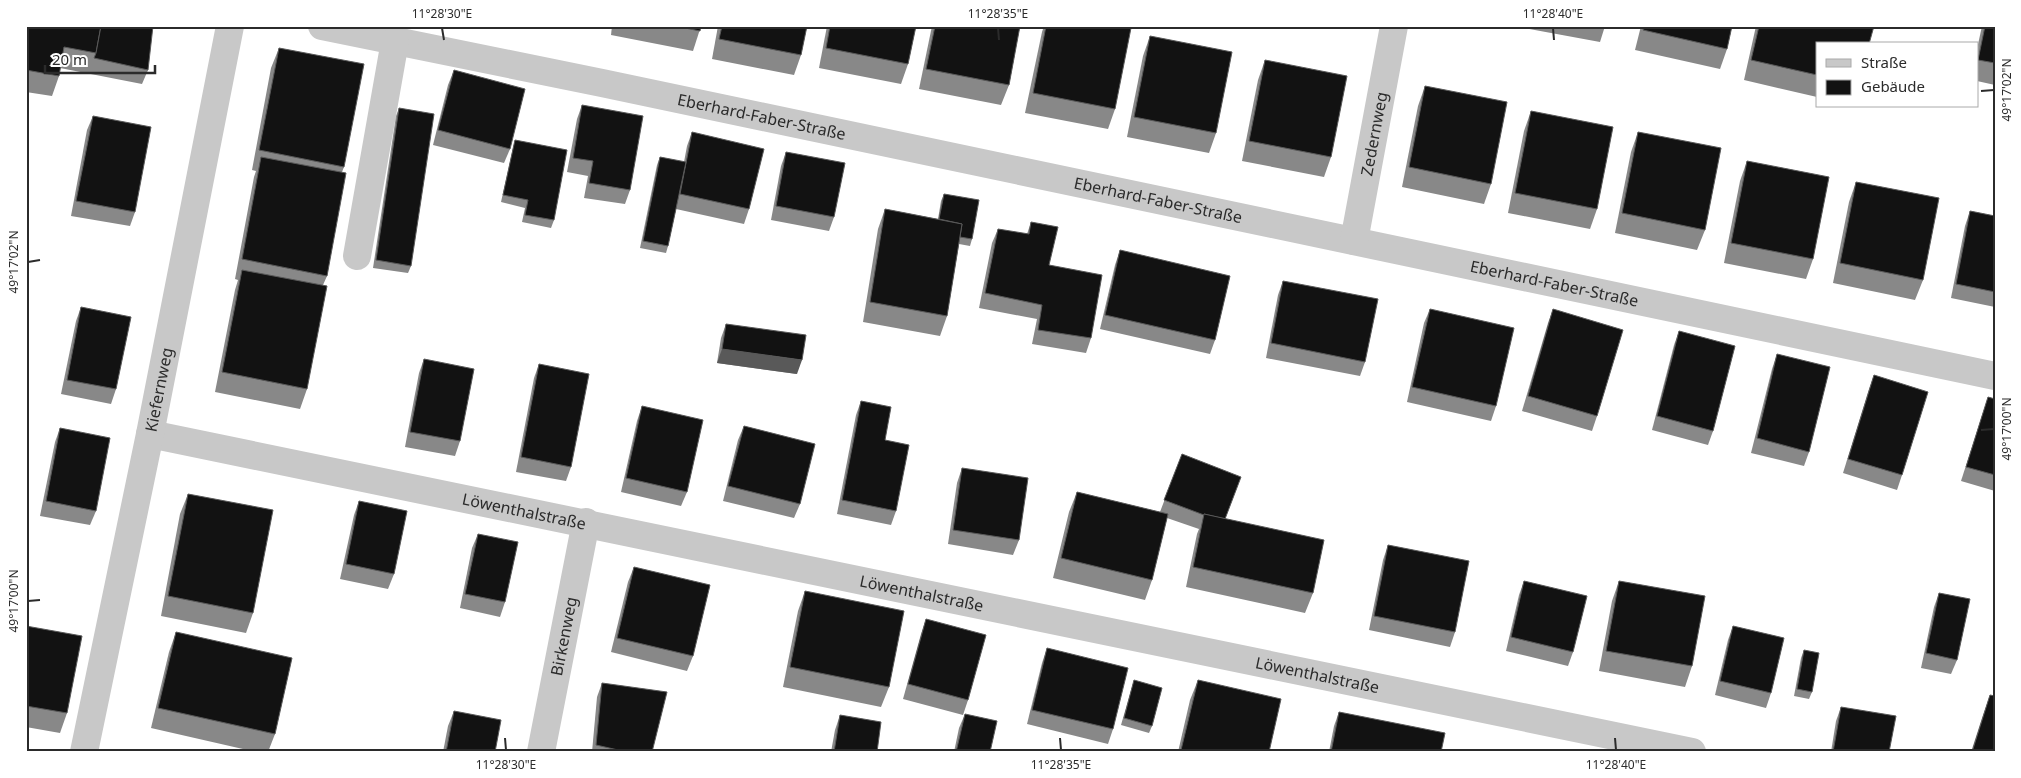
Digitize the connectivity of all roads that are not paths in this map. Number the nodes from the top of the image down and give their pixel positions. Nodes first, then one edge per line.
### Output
1 (230, 26) edge
2 (322, 26) edge
3 (1394, 26) edge
4 (395, 41) junction
5 (1354, 241) junction
6 (356, 256) dead end
7 (1995, 376) edge
8 (150, 434) junction
9 (586, 522) junction
10 (1682, 751) edge
11 (84, 752) edge
12 (541, 752) edge

1 - 8 street, Kiefernweg
2 - 4 street, Eberhard-Faber-Straße
3 - 5 street, Zedernweg
4 - 5 street, Eberhard-Faber-Straße
4 - 6 street
5 - 7 street, Eberhard-Faber-Straße
8 - 9 street, Löwenthalstraße
8 - 11 street, Kiefernweg
9 - 10 street, Löwenthalstraße
9 - 12 street, Birkenweg

